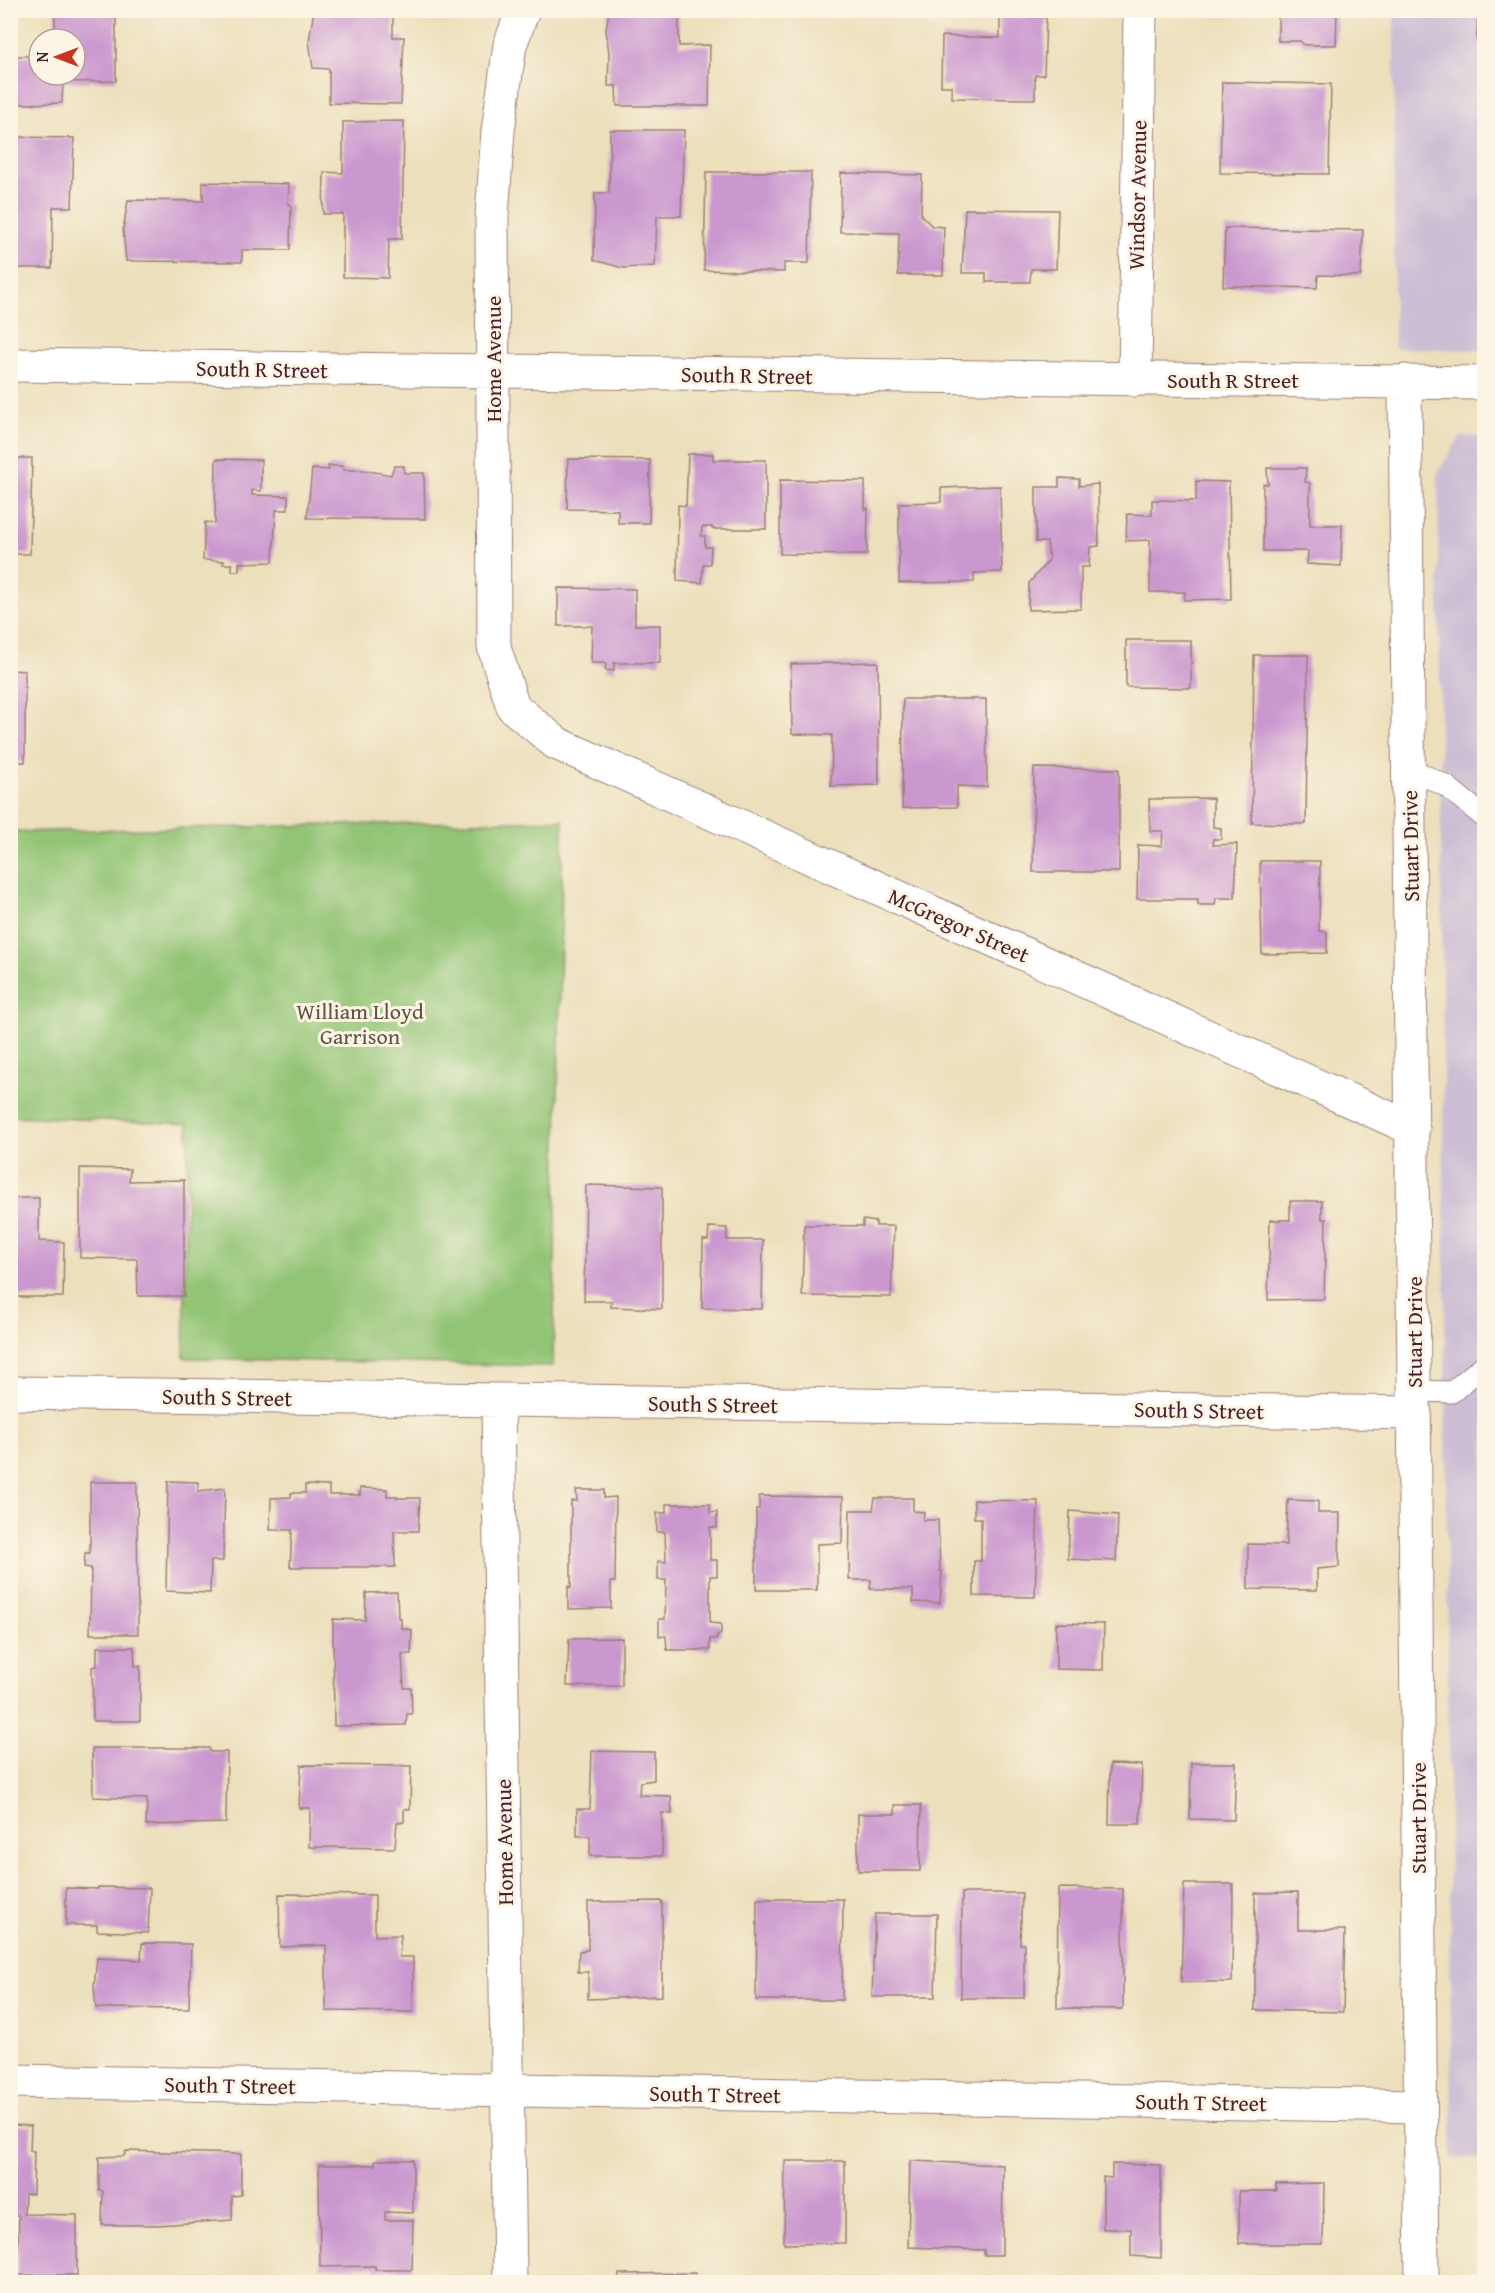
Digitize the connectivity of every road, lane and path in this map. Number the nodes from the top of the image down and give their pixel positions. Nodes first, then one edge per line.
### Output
1 (523, 10) edge
2 (1140, 10) edge
3 (10, 365) edge
4 (494, 372) junction
5 (1135, 380) junction
6 (1405, 381) junction
7 (1485, 383) edge
8 (513, 707) joint
9 (1409, 768) junction
10 (1485, 817) edge
11 (1413, 1129) junction
12 (1485, 1365) edge
13 (10, 1393) edge
14 (498, 1401) junction
15 (1415, 1402) junction
16 (10, 2081) edge
17 (507, 2091) junction
18 (1420, 2106) junction
19 (510, 2283) edge
20 (1422, 2283) edge

1 - 4 street, Home Avenue
2 - 5 street, Windsor Avenue
3 - 4 street, South R Street
4 - 5 street, South R Street
4 - 8 street, Home Avenue
5 - 6 street, South R Street
6 - 7 street, South R Street
6 - 9 street, Stuart Drive
8 - 11 street, McGregor Street
9 - 10 lane
9 - 11 street, Stuart Drive
11 - 15 street, Stuart Drive
12 - 15 lane
13 - 14 street, South S Street
14 - 15 street, South S Street
14 - 17 street, Home Avenue
15 - 18 street, Stuart Drive
16 - 17 street, South T Street
17 - 18 street, South T Street
17 - 19 street, Home Avenue
18 - 20 street, Stuart Drive

